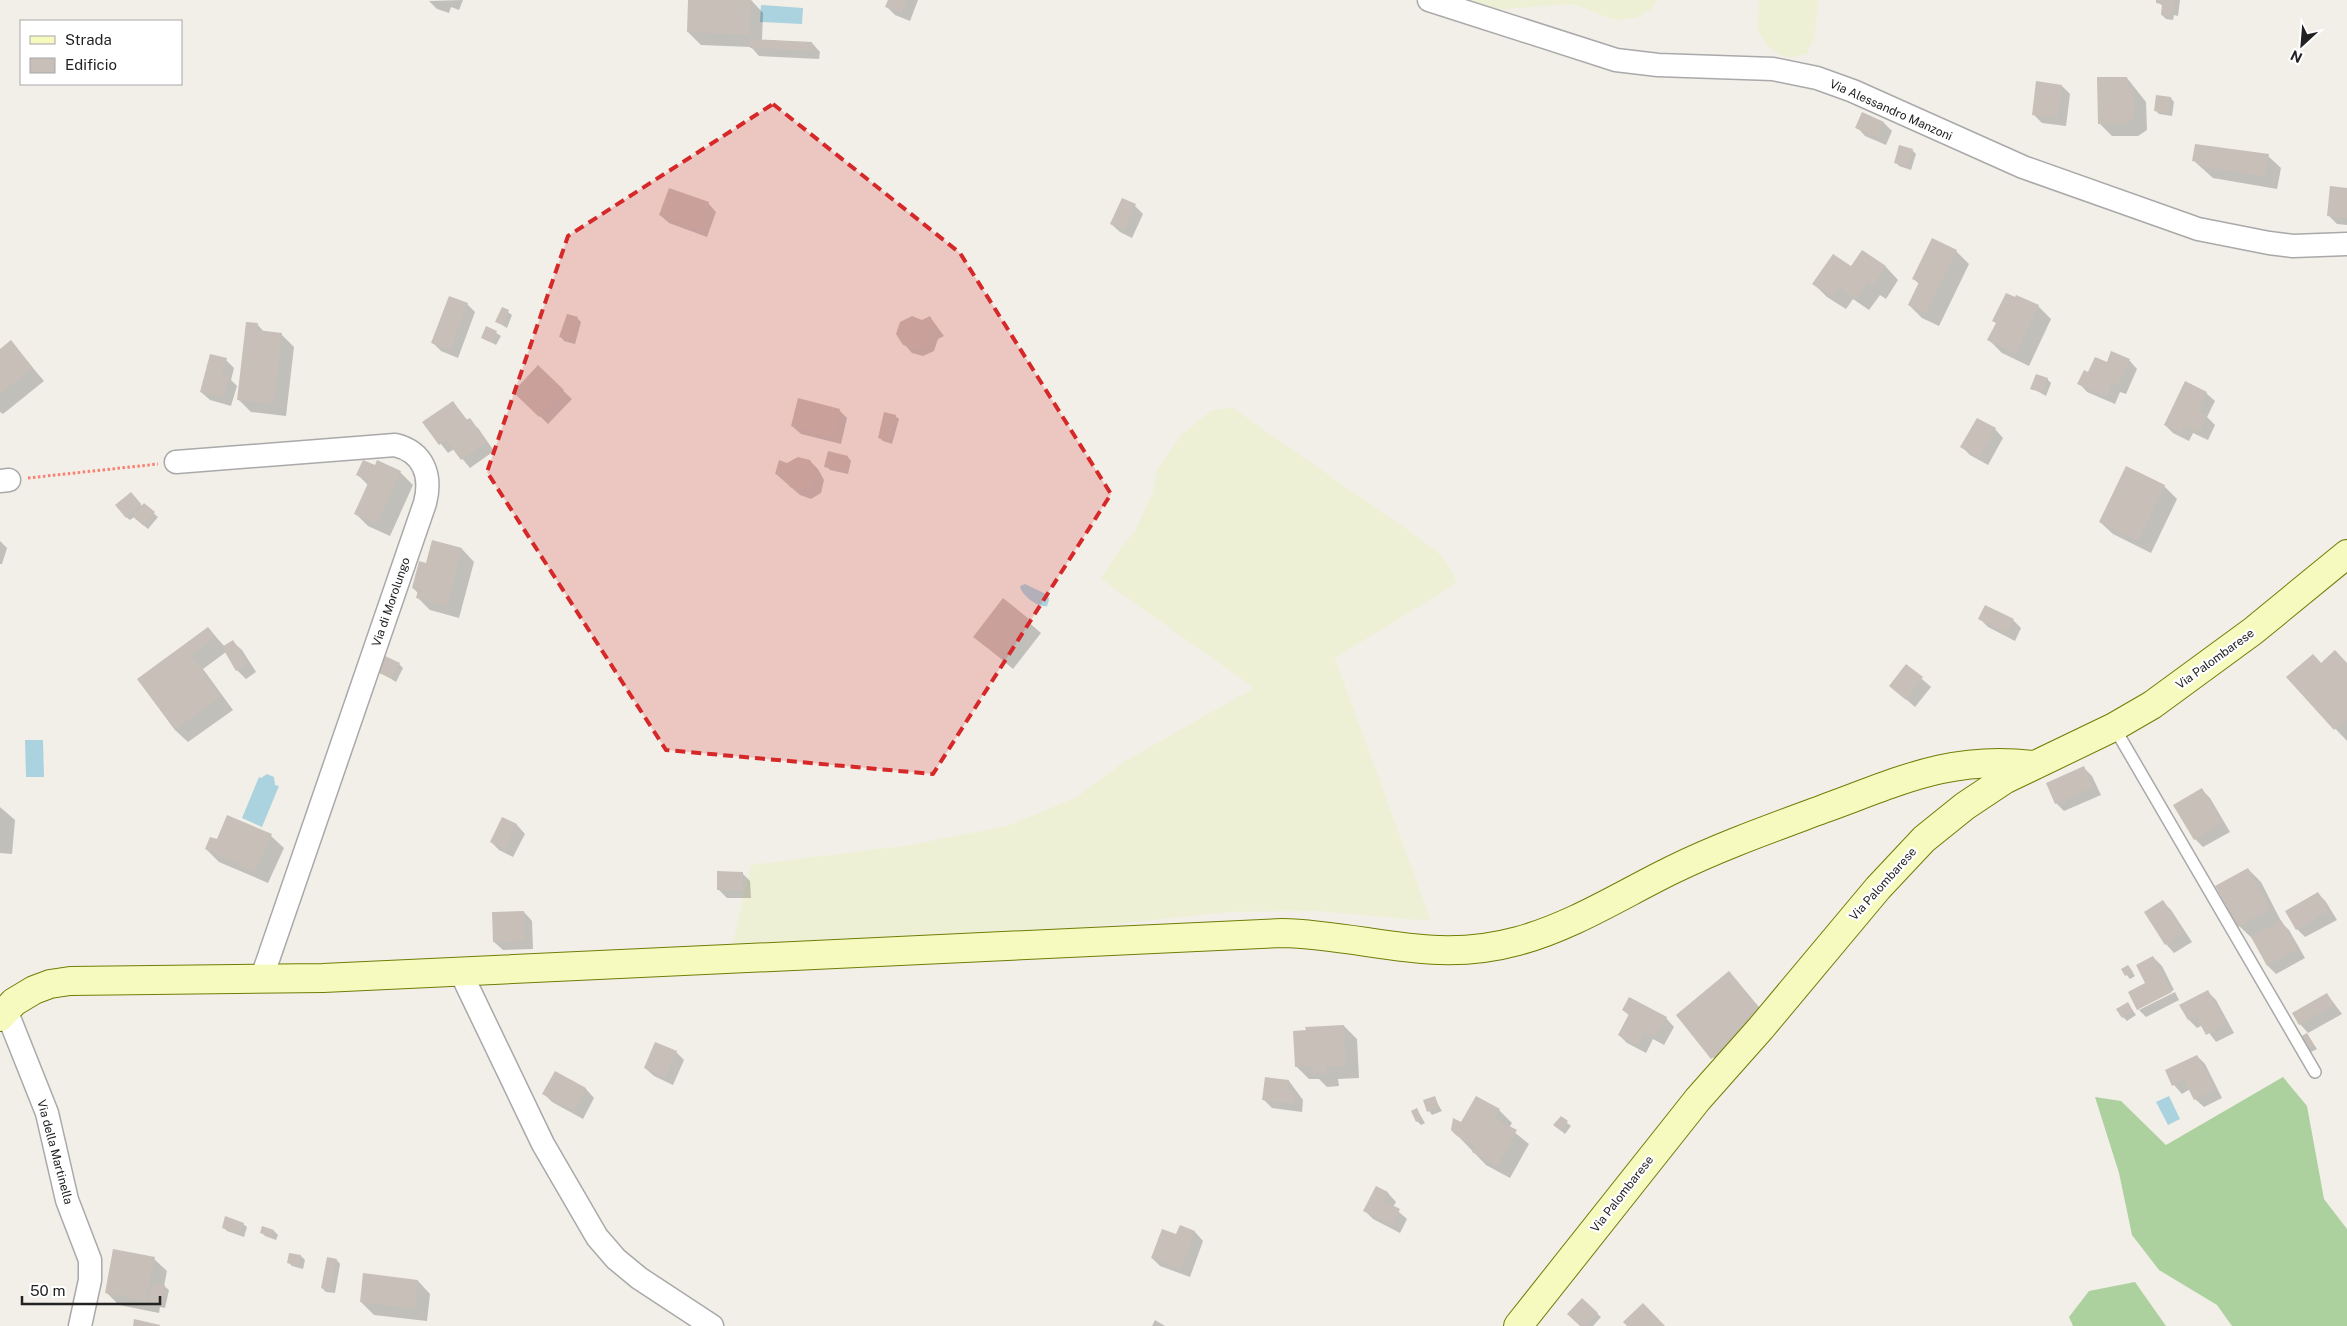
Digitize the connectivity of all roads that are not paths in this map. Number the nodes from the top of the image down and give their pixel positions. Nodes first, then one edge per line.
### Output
1 (1428, 0) edge
2 (2347, 244) edge
3 (176, 462) road end
4 (2347, 554) edge
5 (2114, 727) junction
6 (2033, 765) junction
7 (461, 973) junction
8 (262, 980) junction
9 (3, 1014) edge
10 (2315, 1072) dead end
11 (80, 1326) edge
12 (712, 1326) edge
13 (1518, 1326) edge

1 - 2 street, Via Alessandro Manzoni
3 - 8 street, Via di Morolungo
4 - 5 street, Via Palombarese
5 - 6 street, Via Palombarese
5 - 10 lane
6 - 7 street
6 - 13 street, Via Palombarese
7 - 8 street
7 - 12 street
8 - 9 street
9 - 11 street, Via della Martinella

